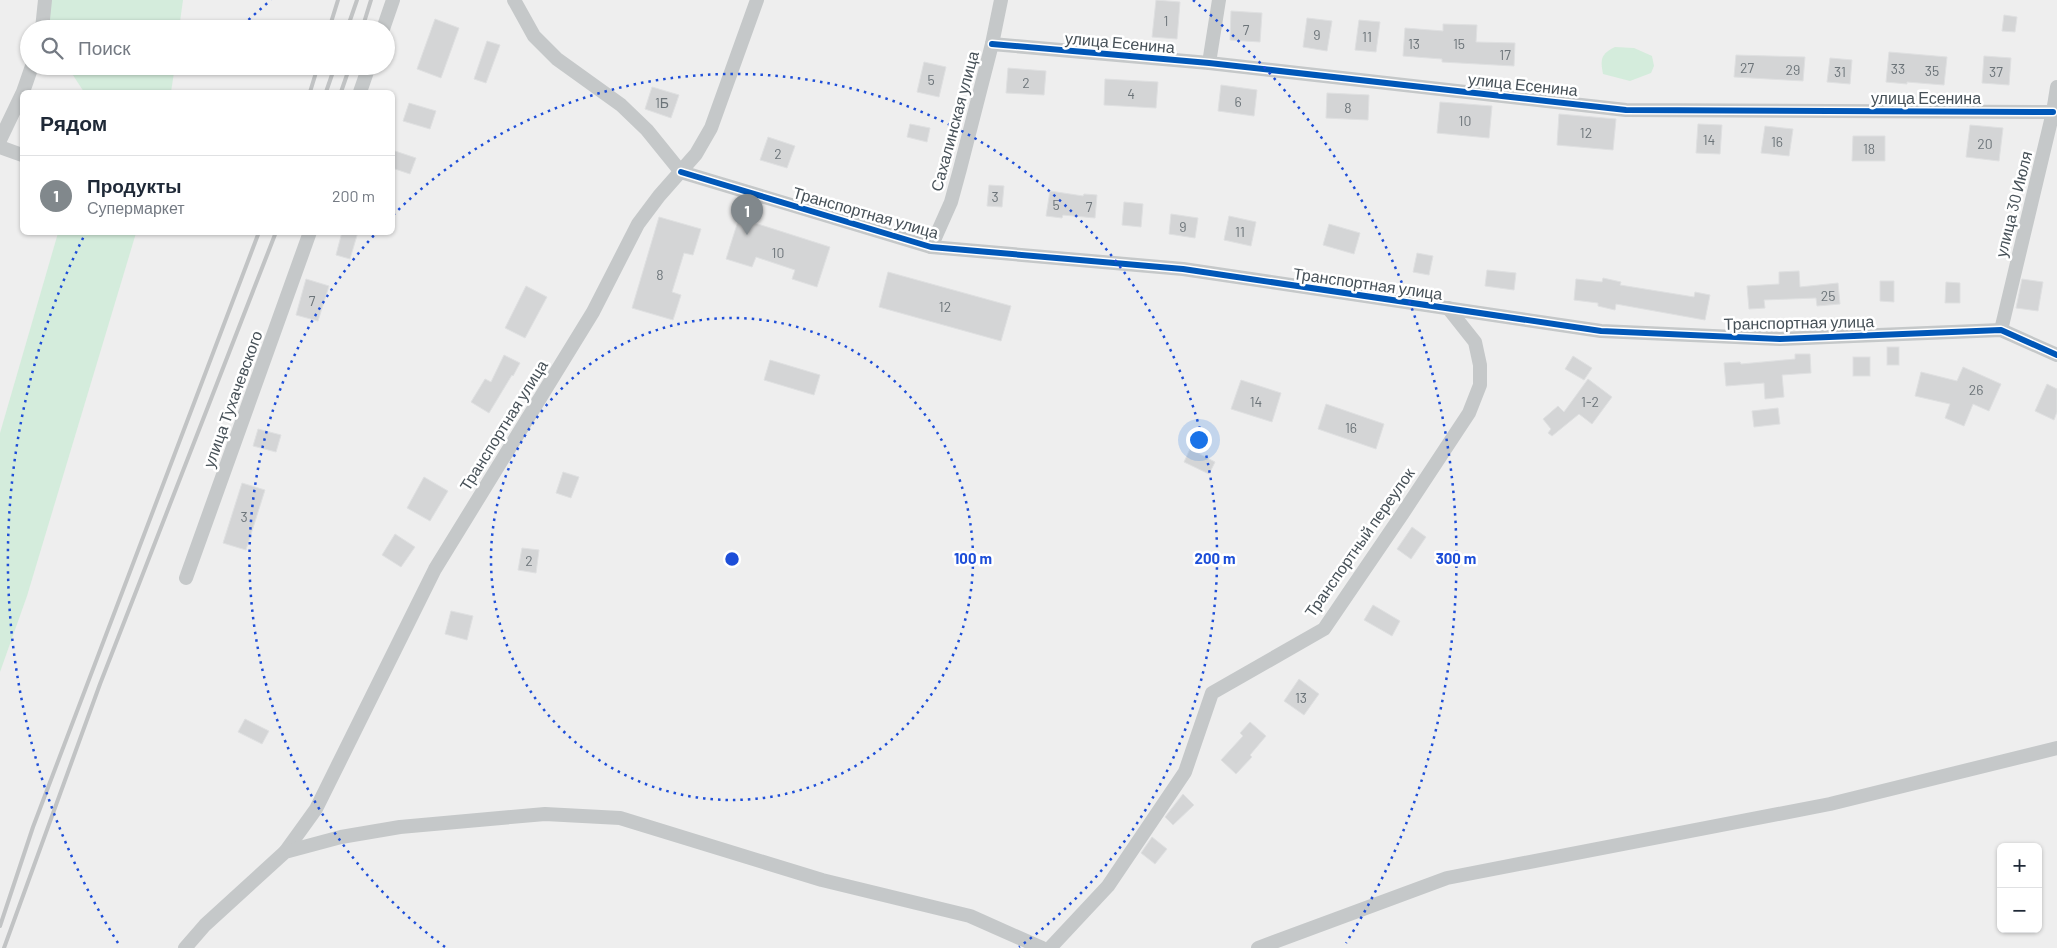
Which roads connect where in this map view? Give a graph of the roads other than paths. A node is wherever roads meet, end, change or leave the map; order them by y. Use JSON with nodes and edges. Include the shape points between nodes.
{"nodes":[{"id":1,"x":45,"y":0,"type":"edge"},
{"id":2,"x":393,"y":0,"type":"edge"},
{"id":3,"x":514,"y":0,"type":"edge"},
{"id":4,"x":757,"y":0,"type":"edge"},
{"id":5,"x":1001,"y":0,"type":"edge"},
{"id":6,"x":1218,"y":0,"type":"edge"},
{"id":7,"x":43,"y":20,"type":"edge"},
{"id":8,"x":386,"y":20,"type":"edge"},
{"id":9,"x":992,"y":44,"type":"junction"},
{"id":10,"x":1209,"y":63,"type":"junction"},
{"id":11,"x":29,"y":75,"type":"edge"},
{"id":12,"x":366,"y":75,"type":"edge"},
{"id":13,"x":2057,"y":87,"type":"edge"},
{"id":14,"x":24,"y":90,"type":"edge"},
{"id":15,"x":361,"y":90,"type":"edge"},
{"id":16,"x":20,"y":99,"type":"edge"},
{"id":17,"x":2054,"y":112,"type":"junction"},
{"id":18,"x":0,"y":140,"type":"edge"},
{"id":19,"x":0,"y":147,"type":"edge"},
{"id":20,"x":20,"y":154,"type":"edge"},
{"id":21,"x":681,"y":172,"type":"junction"},
{"id":22,"x":309,"y":235,"type":"edge"},
{"id":23,"x":931,"y":247,"type":"junction"},
{"id":24,"x":1448,"y":308,"type":"junction"},
{"id":25,"x":2001,"y":330,"type":"junction"},
{"id":26,"x":2057,"y":355,"type":"edge"},
{"id":27,"x":186,"y":578,"type":"dead end"},
{"id":28,"x":2057,"y":748,"type":"edge"},
{"id":29,"x":285,"y":852,"type":"junction"},
{"id":30,"x":185,"y":948,"type":"edge"},
{"id":31,"x":1042,"y":948,"type":"edge"},
{"id":32,"x":1050,"y":948,"type":"edge"},
{"id":33,"x":1258,"y":948,"type":"edge"}],
"edges":[{"from":1,"to":7,"type":"street"},
{"from":2,"to":8,"type":"street"},
{"from":3,"to":21,"type":"street","via":[[534,36],[556,59],[621,105],[647,130]]},
{"from":4,"to":21,"type":"street","via":[[711,128]]},
{"from":5,"to":9,"type":"street","name":"Сахалинская улица"},
{"from":6,"to":10,"type":"street"},
{"from":9,"to":10,"type":"street","name":"улица Есенина"},
{"from":9,"to":23,"type":"street","name":"Сахалинская улица","via":[[951,202]]},
{"from":10,"to":17,"type":"street","name":"улица Есенина","via":[[1626,110]]},
{"from":11,"to":14,"type":"street"},
{"from":12,"to":15,"type":"street"},
{"from":13,"to":17,"type":"street","name":"улица 30 Июля"},
{"from":16,"to":18,"type":"street"},
{"from":17,"to":25,"type":"street","name":"улица 30 Июля"},
{"from":19,"to":20,"type":"street"},
{"from":21,"to":23,"type":"street","name":"Транспортная улица"},
{"from":21,"to":29,"type":"street","name":"Транспортная улица","via":[[638,224],[593,312],[435,569],[340,764],[316,809]]},
{"from":22,"to":27,"type":"street","name":"улица Тухачевского"},
{"from":23,"to":24,"type":"street","name":"Транспортная улица","via":[[1183,269]]},
{"from":24,"to":25,"type":"street","name":"Транспортная улица","via":[[1602,331],[1780,339]]},
{"from":24,"to":32,"type":"street","name":"Транспортный переулок","via":[[1475,342],[1480,364],[1480,385],[1469,413],[1324,629],[1212,693],[1185,772],[1108,886]]},
{"from":25,"to":26,"type":"street","name":"Транспортная улица"},
{"from":28,"to":33,"type":"street","via":[[1830,804],[1447,878]]},
{"from":29,"to":30,"type":"street","name":"Транспортная улица","via":[[205,925]]},
{"from":29,"to":31,"type":"street","via":[[342,837],[400,827],[545,814],[620,818],[822,880],[970,916]]}]}
